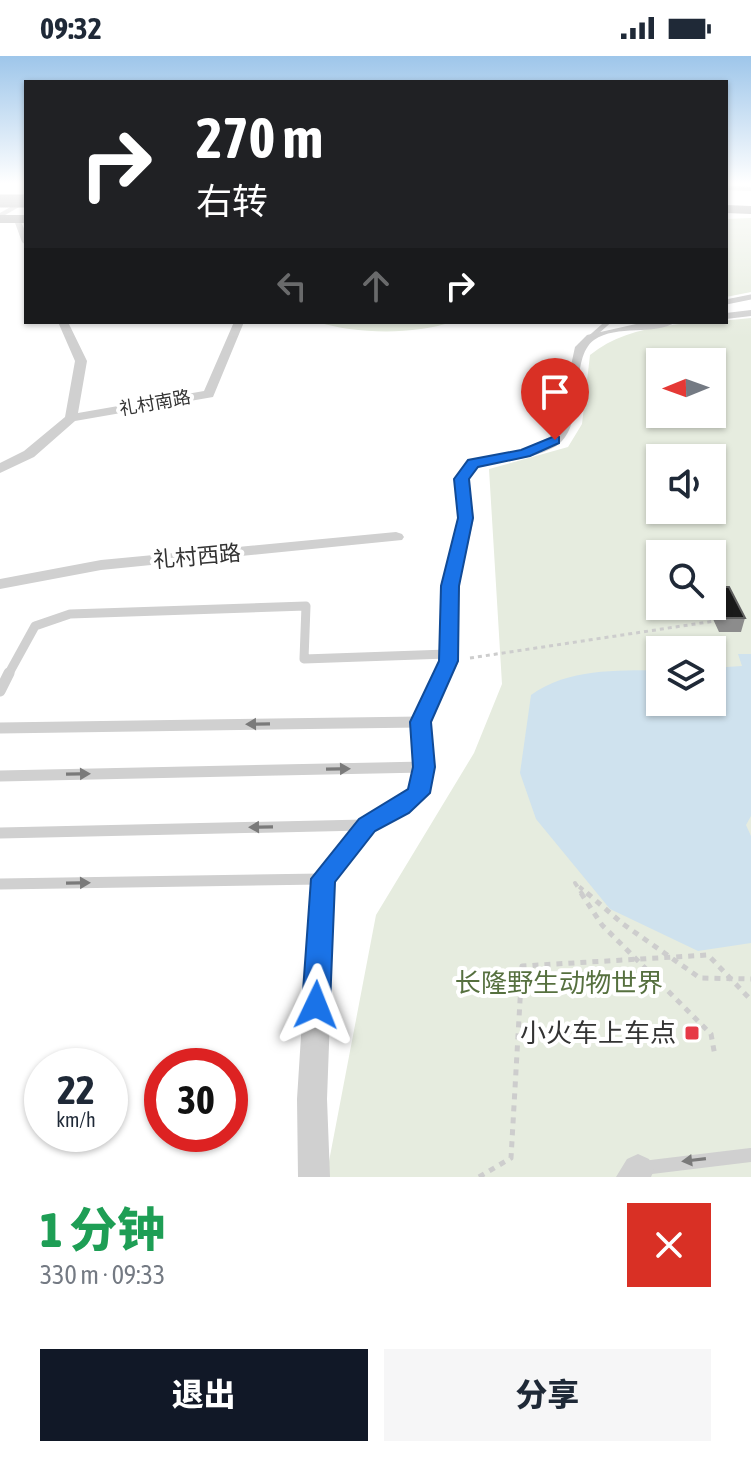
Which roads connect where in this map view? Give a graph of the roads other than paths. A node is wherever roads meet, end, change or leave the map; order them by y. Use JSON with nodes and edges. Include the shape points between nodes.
{"nodes":[{"id":1,"x":751,"y":297,"type":"edge"},
{"id":2,"x":728,"y":302,"type":"edge"},
{"id":3,"x":751,"y":313,"type":"edge"},
{"id":4,"x":728,"y":316,"type":"edge"},
{"id":5,"x":64,"y":324,"type":"edge"},
{"id":6,"x":238,"y":324,"type":"edge"},
{"id":7,"x":606,"y":324,"type":"edge"},
{"id":8,"x":655,"y":324,"type":"edge"},
{"id":9,"x":591,"y":337,"type":"junction"},
{"id":10,"x":71,"y":418,"type":"junction"},
{"id":11,"x":0,"y":469,"type":"edge"},
{"id":12,"x":396,"y":537,"type":"dead end"},
{"id":13,"x":0,"y":584,"type":"edge"},
{"id":14,"x":448,"y":658,"type":"junction"},
{"id":15,"x":0,"y":691,"type":"edge"},
{"id":16,"x":420,"y":722,"type":"junction"},
{"id":17,"x":0,"y":728,"type":"edge"},
{"id":18,"x":424,"y":767,"type":"junction"},
{"id":19,"x":0,"y":776,"type":"edge"},
{"id":20,"x":367,"y":825,"type":"junction"},
{"id":21,"x":0,"y":833,"type":"edge"},
{"id":22,"x":323,"y":879,"type":"junction"},
{"id":23,"x":0,"y":884,"type":"edge"},
{"id":24,"x":751,"y":1155,"type":"edge"},
{"id":25,"x":635,"y":1173,"type":"edge"},
{"id":26,"x":314,"y":1177,"type":"edge"}],
"edges":[{"from":1,"to":2,"type":"lane"},
{"from":3,"to":4,"type":"street"},
{"from":5,"to":10,"type":"street","via":[[81,361]]},
{"from":6,"to":10,"type":"street","name":"礼村南路","via":[[209,394]]},
{"from":7,"to":9,"type":"lane"},
{"from":8,"to":9,"type":"street"},
{"from":9,"to":14,"type":"street","via":[[579,349],[567,416],[555,440],[525,453],[473,463],[461,479],[466,518],[450,586]]},
{"from":10,"to":11,"type":"street","via":[[29,454]]},
{"from":12,"to":13,"type":"street","name":"礼村西路","via":[[101,565]]},
{"from":14,"to":15,"type":"lane","via":[[304,659],[306,606],[70,614],[35,626]]},
{"from":14,"to":16,"type":"street"},
{"from":16,"to":17,"type":"lane","one_way":true},
{"from":16,"to":18,"type":"street"},
{"from":19,"to":18,"type":"lane","one_way":true},
{"from":18,"to":20,"type":"street","via":[[419,793]]},
{"from":20,"to":21,"type":"lane","one_way":true},
{"from":20,"to":22,"type":"street"},
{"from":23,"to":22,"type":"lane","one_way":true},
{"from":22,"to":26,"type":"street","via":[[312,1099]]},
{"from":24,"to":25,"type":"lane","one_way":true}]}
